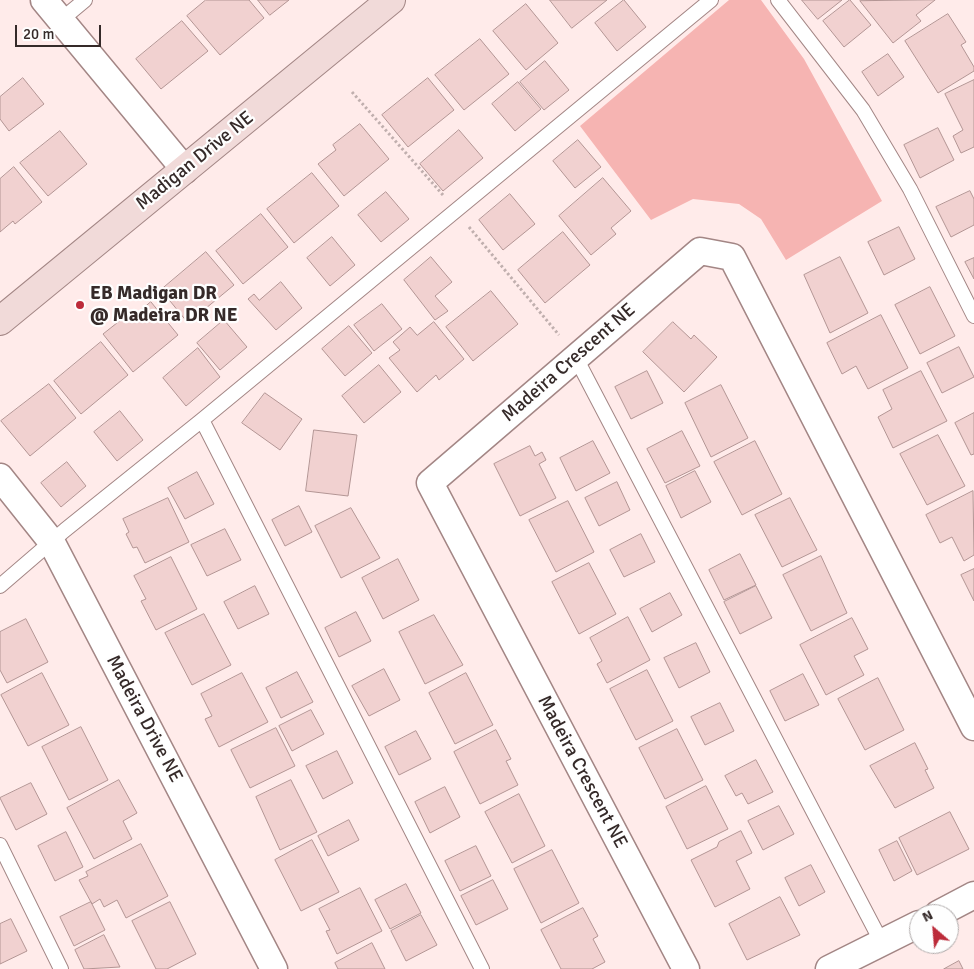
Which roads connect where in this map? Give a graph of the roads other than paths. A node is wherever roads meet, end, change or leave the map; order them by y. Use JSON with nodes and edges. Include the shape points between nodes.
{"nodes":[{"id":1,"x":44,"y":0,"type":"edge"},
{"id":2,"x":85,"y":0,"type":"edge"},
{"id":3,"x":390,"y":0,"type":"edge"},
{"id":4,"x":711,"y":0,"type":"edge"},
{"id":5,"x":778,"y":0,"type":"edge"},
{"id":6,"x":61,"y":20,"type":"junction"},
{"id":7,"x":185,"y":170,"type":"junction"},
{"id":8,"x":974,"y":316,"type":"edge"},
{"id":9,"x":0,"y":321,"type":"edge"},
{"id":10,"x":576,"y":358,"type":"junction"},
{"id":11,"x":202,"y":420,"type":"junction"},
{"id":12,"x":0,"y":477,"type":"edge"},
{"id":13,"x":51,"y":541,"type":"junction"},
{"id":14,"x":0,"y":586,"type":"edge"},
{"id":15,"x":974,"y":727,"type":"edge"},
{"id":16,"x":0,"y":844,"type":"edge"},
{"id":17,"x":974,"y":895,"type":"edge"},
{"id":18,"x":957,"y":904,"type":"edge"},
{"id":19,"x":909,"y":929,"type":"edge"},
{"id":20,"x":882,"y":944,"type":"junction"},
{"id":21,"x":61,"y":969,"type":"edge"},
{"id":22,"x":274,"y":969,"type":"edge"},
{"id":23,"x":482,"y":969,"type":"edge"},
{"id":24,"x":686,"y":969,"type":"edge"},
{"id":25,"x":829,"y":969,"type":"edge"}],
"edges":[{"from":1,"to":6,"type":"street"},
{"from":2,"to":6,"type":"lane"},
{"from":3,"to":7,"type":"street","name":"Madigan Drive NE"},
{"from":4,"to":11,"type":"lane"},
{"from":5,"to":8,"type":"lane","via":[[863,110],[910,189]]},
{"from":6,"to":7,"type":"street"},
{"from":7,"to":9,"type":"street","name":"Madigan Drive NE"},
{"from":10,"to":15,"type":"street","name":"Madeira Crescent NE","via":[[700,251],[732,258]]},
{"from":10,"to":20,"type":"lane"},
{"from":10,"to":24,"type":"street","name":"Madeira Crescent NE","via":[[430,483]]},
{"from":11,"to":13,"type":"lane"},
{"from":11,"to":23,"type":"lane"},
{"from":12,"to":13,"type":"street","name":"Madeira Drive NE"},
{"from":13,"to":14,"type":"lane"},
{"from":13,"to":22,"type":"street","name":"Madeira Drive NE"},
{"from":16,"to":21,"type":"lane"},
{"from":17,"to":18,"type":"street"},
{"from":19,"to":20,"type":"street"},
{"from":20,"to":25,"type":"street"}]}
